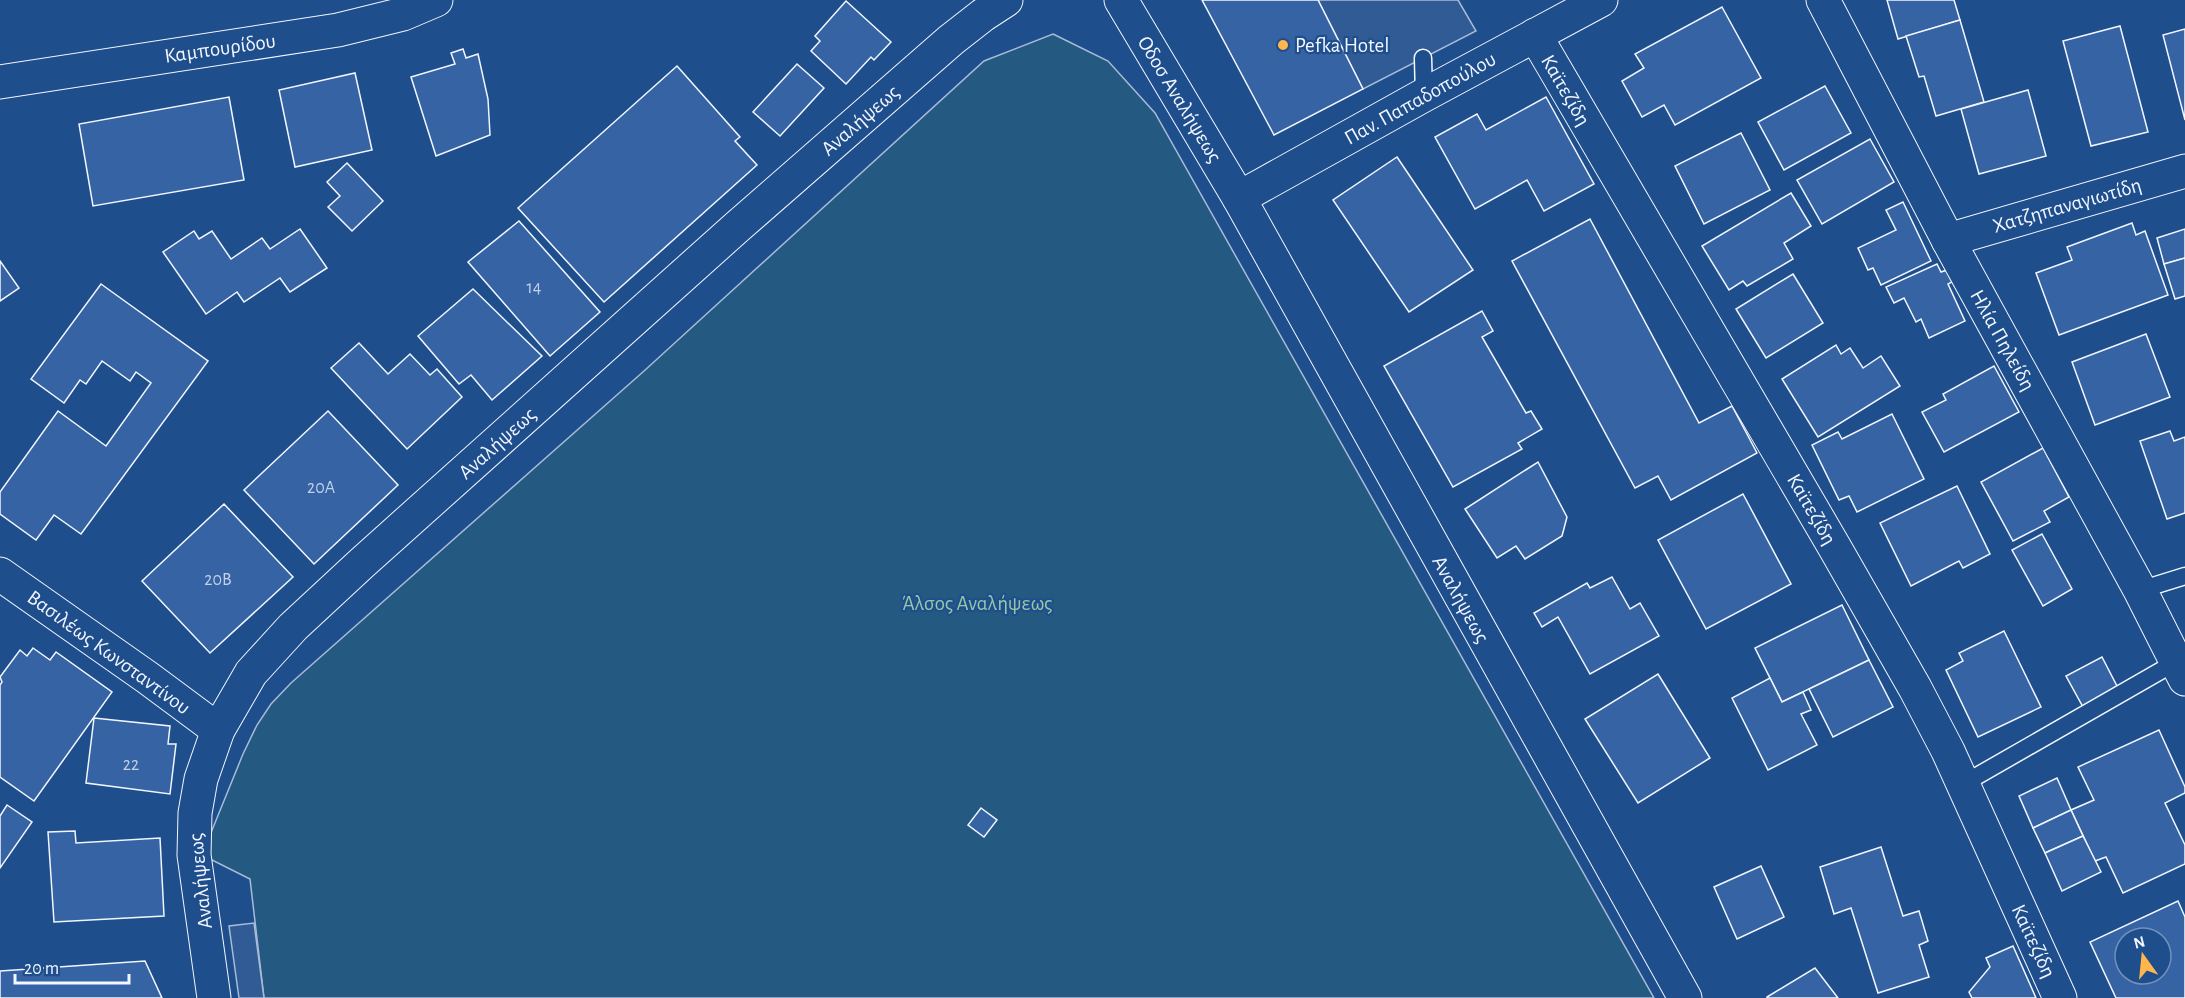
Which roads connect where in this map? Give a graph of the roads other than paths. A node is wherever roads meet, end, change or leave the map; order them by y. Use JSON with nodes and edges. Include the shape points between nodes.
{"nodes":[{"id":1,"x":436,"y":0,"type":"edge"},
{"id":2,"x":1006,"y":0,"type":"edge"},
{"id":3,"x":1121,"y":0,"type":"edge"},
{"id":4,"x":1601,"y":0,"type":"edge"},
{"id":5,"x":1822,"y":0,"type":"edge"},
{"id":6,"x":1535,"y":35,"type":"junction"},
{"id":7,"x":1423,"y":58,"type":"dead end"},
{"id":8,"x":0,"y":82,"type":"edge"},
{"id":9,"x":1424,"y":95,"type":"junction"},
{"id":10,"x":2185,"y":171,"type":"edge"},
{"id":11,"x":1239,"y":198,"type":"junction"},
{"id":12,"x":1948,"y":240,"type":"junction"},
{"id":13,"x":0,"y":574,"type":"edge"},
{"id":14,"x":2185,"y":576,"type":"edge"},
{"id":15,"x":2140,"y":590,"type":"junction"},
{"id":16,"x":2181,"y":671,"type":"edge"},
{"id":17,"x":218,"y":730,"type":"junction"},
{"id":18,"x":1963,"y":784,"type":"junction"},
{"id":19,"x":214,"y":998,"type":"edge"},
{"id":20,"x":1685,"y":998,"type":"edge"},
{"id":21,"x":2060,"y":998,"type":"edge"}],
"edges":[{"from":1,"to":8,"type":"street","name":"Καμπουρίδου","via":[[403,14],[338,30]]},
{"from":2,"to":17,"type":"street","name":"Αναλήψεως","via":[[951,40],[764,204],[293,627],[251,673]]},
{"from":3,"to":11,"type":"street","name":"Οδοσ Αναλήψεως"},
{"from":4,"to":6,"type":"street","name":"Παν. Παπαδοπούλου"},
{"from":5,"to":12,"type":"street","name":"Ηλία Πηλείδη"},
{"from":6,"to":9,"type":"street","name":"Παν. Παπαδοπούλου"},
{"from":6,"to":18,"type":"street","name":"Καϊτεζίδη","via":[[1878,622]]},
{"from":7,"to":9,"type":"lane"},
{"from":9,"to":11,"type":"street","name":"Παν. Παπαδοπούλου"},
{"from":10,"to":12,"type":"street","name":"Χατζηπαναγιωτίδη"},
{"from":11,"to":20,"type":"street","name":"Αναλήψεως"},
{"from":12,"to":15,"type":"street","name":"Ηλία Πηλείδη"},
{"from":13,"to":17,"type":"street","name":"Βασιλέως Κωνσταντίνου"},
{"from":14,"to":15,"type":"lane"},
{"from":15,"to":16,"type":"street","name":"Ηλία Πηλείδη"},
{"from":16,"to":18,"type":"lane"},
{"from":17,"to":19,"type":"street","name":"Αναλήψεως","via":[[197,797],[193,838]]},
{"from":18,"to":21,"type":"street","name":"Καϊτεζίδη"}]}
